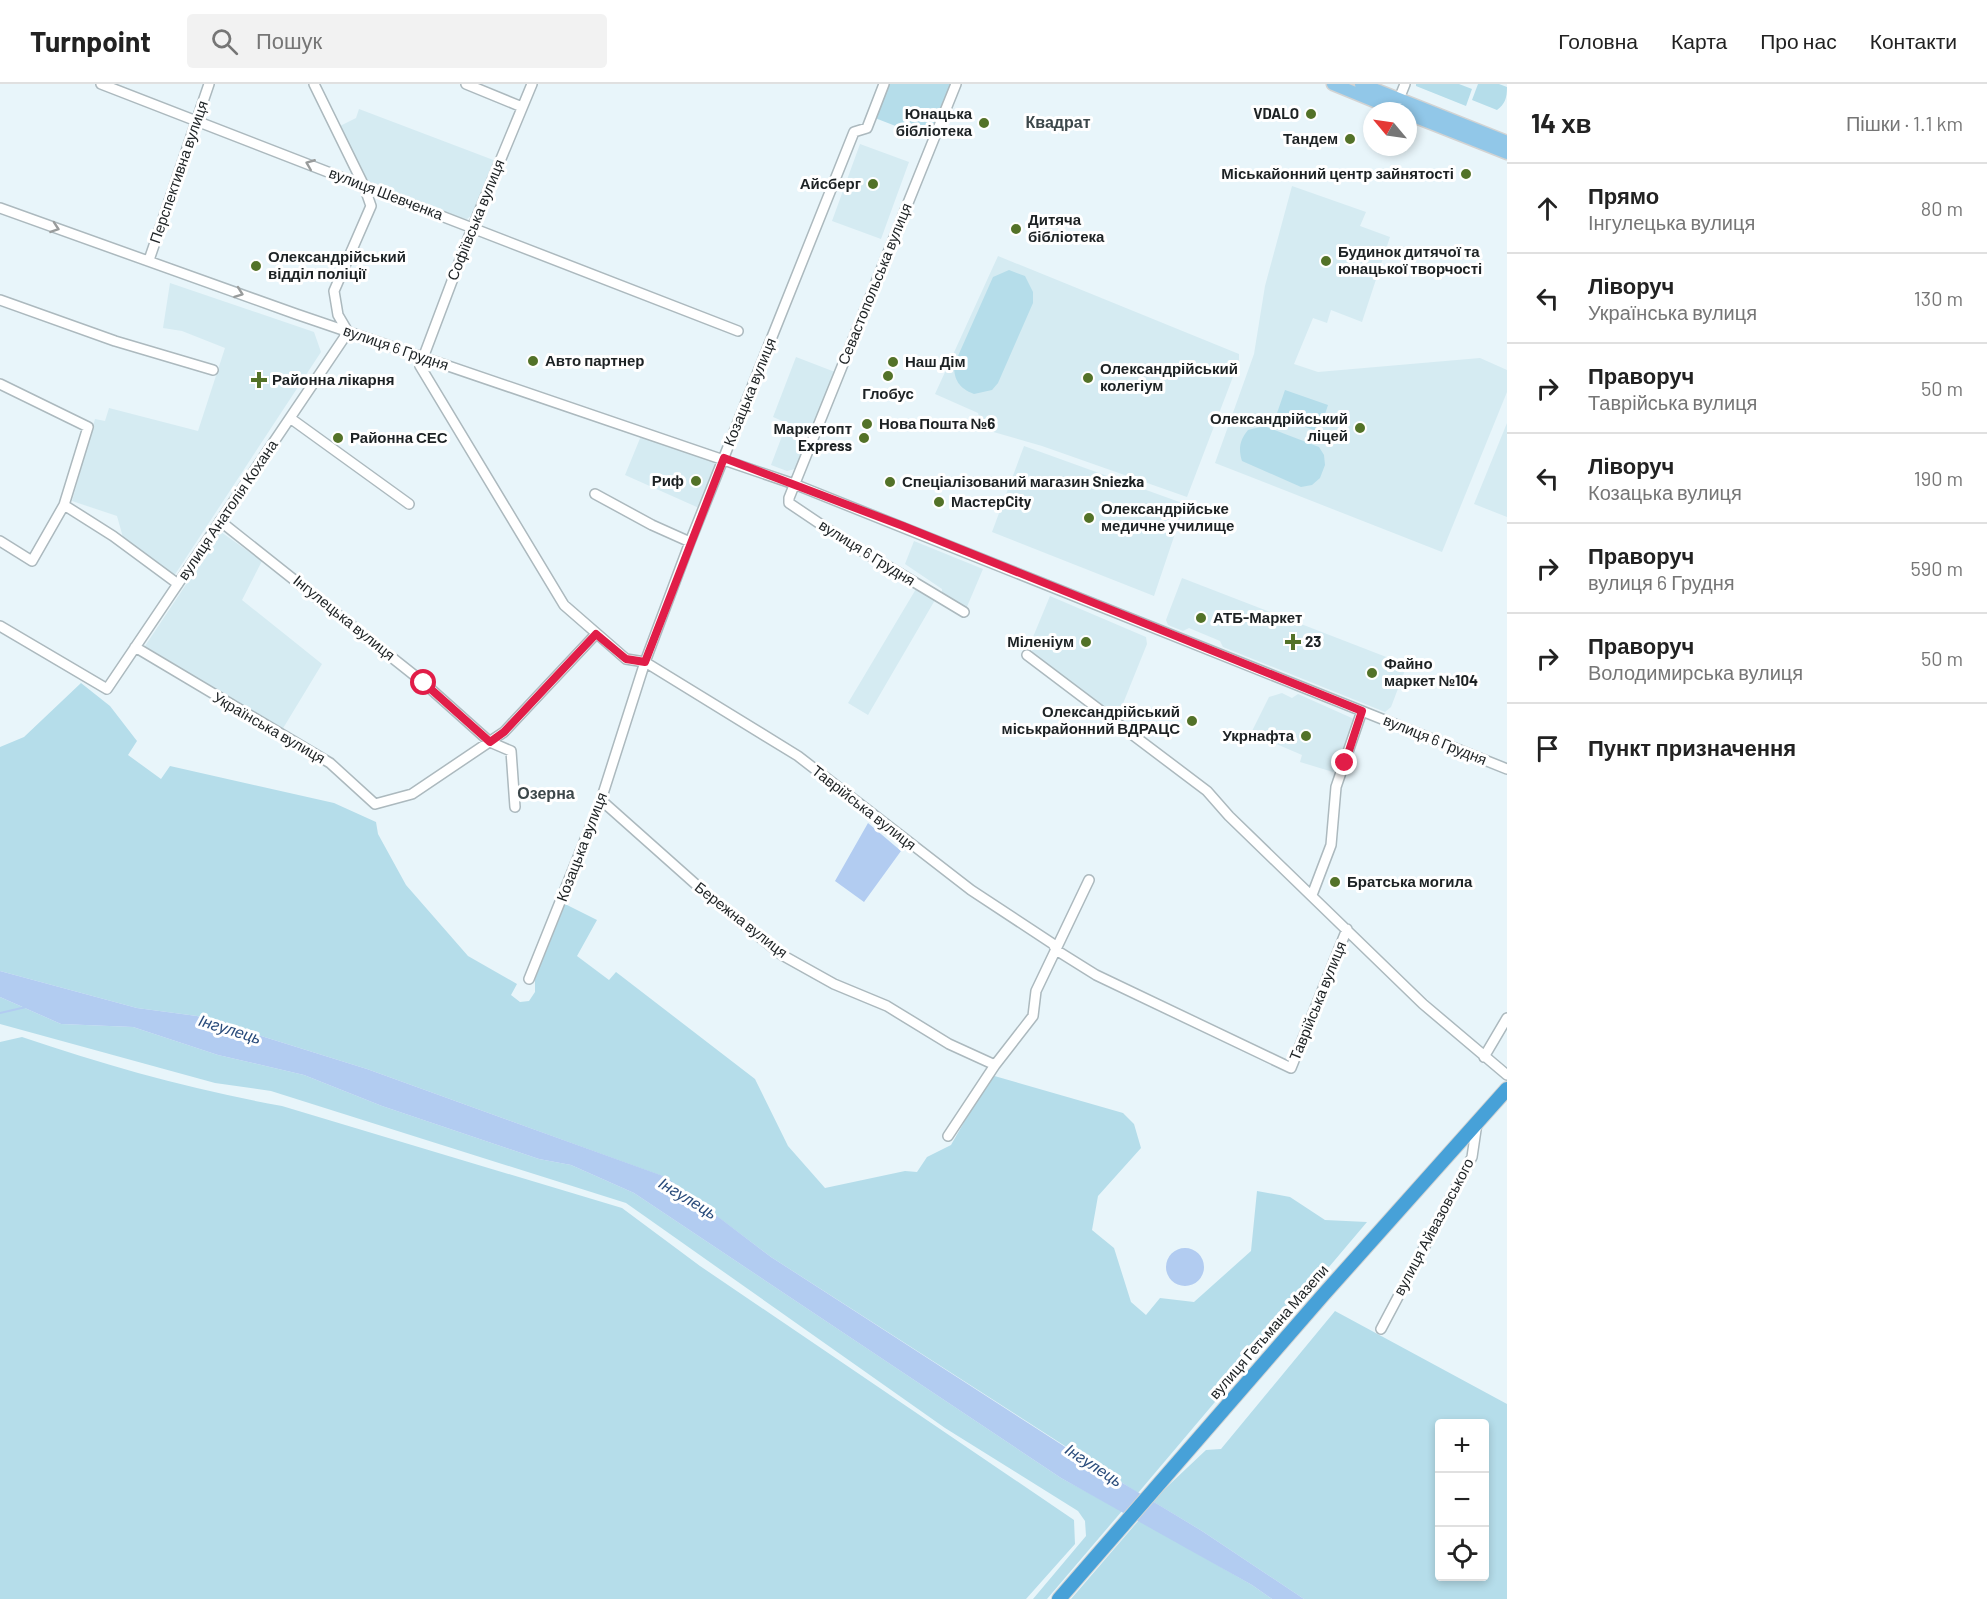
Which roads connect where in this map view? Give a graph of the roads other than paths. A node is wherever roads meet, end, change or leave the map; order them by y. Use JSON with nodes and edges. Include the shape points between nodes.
{"nodes":[{"id":1,"x":101,"y":84,"type":"edge"},
{"id":2,"x":209,"y":84,"type":"edge"},
{"id":3,"x":314,"y":84,"type":"edge"},
{"id":4,"x":466,"y":84,"type":"edge"},
{"id":5,"x":532,"y":84,"type":"edge"},
{"id":6,"x":884,"y":84,"type":"edge"},
{"id":7,"x":956,"y":84,"type":"edge"},
{"id":8,"x":1333,"y":84,"type":"edge"},
{"id":9,"x":1361,"y":84,"type":"edge"},
{"id":10,"x":1405,"y":84,"type":"edge"},
{"id":11,"x":1384,"y":102,"type":"edge"},
{"id":12,"x":1390,"y":102,"type":"edge"},
{"id":13,"x":1400,"y":102,"type":"edge"},
{"id":14,"x":522,"y":107,"type":"junction"},
{"id":15,"x":1417,"y":113,"type":"edge"},
{"id":16,"x":1417,"y":118,"type":"edge"},
{"id":17,"x":197,"y":119,"type":"junction"},
{"id":18,"x":1507,"y":142,"type":"edge"},
{"id":19,"x":1507,"y":153,"type":"edge"},
{"id":20,"x":364,"y":186,"type":"junction"},
{"id":21,"x":0,"y":208,"type":"edge"},
{"id":22,"x":472,"y":228,"type":"junction"},
{"id":23,"x":149,"y":260,"type":"junction"},
{"id":24,"x":0,"y":300,"type":"edge"},
{"id":25,"x":738,"y":331,"type":"dead end"},
{"id":26,"x":348,"y":332,"type":"junction"},
{"id":27,"x":422,"y":357,"type":"junction"},
{"id":28,"x":213,"y":370,"type":"dead end"},
{"id":29,"x":0,"y":384,"type":"edge"},
{"id":30,"x":290,"y":418,"type":"junction"},
{"id":31,"x":724,"y":458,"type":"junction"},
{"id":32,"x":794,"y":483,"type":"junction"},
{"id":33,"x":595,"y":494,"type":"dead end"},
{"id":34,"x":409,"y":504,"type":"dead end"},
{"id":35,"x":64,"y":505,"type":"junction"},
{"id":36,"x":220,"y":521,"type":"junction"},
{"id":37,"x":0,"y":541,"type":"edge"},
{"id":38,"x":690,"y":542,"type":"junction"},
{"id":39,"x":178,"y":584,"type":"junction"},
{"id":40,"x":964,"y":612,"type":"dead end"},
{"id":41,"x":0,"y":626,"type":"edge"},
{"id":42,"x":596,"y":634,"type":"junction"},
{"id":43,"x":135,"y":647,"type":"junction"},
{"id":44,"x":1027,"y":656,"type":"dead end"},
{"id":45,"x":645,"y":662,"type":"junction"},
{"id":46,"x":1362,"y":711,"type":"junction"},
{"id":47,"x":490,"y":742,"type":"junction"},
{"id":48,"x":1507,"y":769,"type":"edge"},
{"id":49,"x":601,"y":800,"type":"junction"},
{"id":50,"x":515,"y":807,"type":"dead end"},
{"id":51,"x":1089,"y":880,"type":"dead end"},
{"id":52,"x":1312,"y":895,"type":"junction"},
{"id":53,"x":1347,"y":929,"type":"junction"},
{"id":54,"x":1056,"y":950,"type":"junction"},
{"id":55,"x":529,"y":979,"type":"dead end"},
{"id":56,"x":1507,"y":1018,"type":"edge"},
{"id":57,"x":1484,"y":1057,"type":"junction"},
{"id":58,"x":995,"y":1065,"type":"junction"},
{"id":59,"x":1507,"y":1075,"type":"edge"},
{"id":60,"x":1507,"y":1089,"type":"edge"},
{"id":61,"x":1477,"y":1123,"type":"junction"},
{"id":62,"x":948,"y":1136,"type":"dead end"},
{"id":63,"x":1381,"y":1329,"type":"dead end"},
{"id":64,"x":1059,"y":1599,"type":"edge"}],
"edges":[{"from":1,"to":17,"type":"street","name":"вулиця Шевченка"},
{"from":2,"to":17,"type":"street","name":"Перспективна вулиця"},
{"from":3,"to":20,"type":"street"},
{"from":4,"to":14,"type":"street"},
{"from":5,"to":14,"type":"street","name":"Софіївська вулиця"},
{"from":6,"to":31,"type":"street","name":"Козацька вулиця","via":[[867,128],[854,132]]},
{"from":7,"to":32,"type":"street","name":"Севастопольська вулиця"},
{"from":8,"to":11,"type":"main road"},
{"from":9,"to":12,"type":"main road"},
{"from":10,"to":13,"type":"street"},
{"from":14,"to":22,"type":"street","name":"Софіївська вулиця"},
{"from":15,"to":18,"type":"main road"},
{"from":16,"to":19,"type":"main road"},
{"from":20,"to":17,"type":"street","name":"вулиця Шевченка","one_way":true},
{"from":17,"to":23,"type":"street","name":"Перспективна вулиця"},
{"from":20,"to":22,"type":"street","name":"вулиця Шевченка"},
{"from":20,"to":26,"type":"street","via":[[371,206],[334,291],[338,315]]},
{"from":21,"to":23,"type":"street","name":"вулиця 6 Грудня","one_way":true},
{"from":22,"to":25,"type":"street","name":"вулиця Шевченка"},
{"from":22,"to":27,"type":"street","name":"Софіївська вулиця"},
{"from":23,"to":26,"type":"street","name":"вулиця 6 Грудня","one_way":true},
{"from":24,"to":28,"type":"street","via":[[115,341]]},
{"from":26,"to":27,"type":"street","name":"вулиця 6 Грудня"},
{"from":26,"to":30,"type":"street","name":"вулиця Анатолія Кохана"},
{"from":27,"to":31,"type":"street","name":"вулиця 6 Грудня"},
{"from":27,"to":42,"type":"street","name":"Таврійська вулиця","via":[[420,366],[564,605]]},
{"from":29,"to":35,"type":"street","via":[[88,427]]},
{"from":30,"to":34,"type":"street"},
{"from":30,"to":36,"type":"street","name":"вулиця Анатолія Кохана"},
{"from":31,"to":32,"type":"street","name":"вулиця 6 Грудня"},
{"from":31,"to":38,"type":"street","name":"Козацька вулиця"},
{"from":32,"to":40,"type":"street","name":"вулиця 6 Грудня","via":[[789,503]]},
{"from":32,"to":46,"type":"street","name":"вулиця 6 Грудня"},
{"from":33,"to":38,"type":"street"},
{"from":35,"to":37,"type":"street","via":[[32,561]]},
{"from":35,"to":39,"type":"street"},
{"from":36,"to":39,"type":"street","name":"вулиця Анатолія Кохана"},
{"from":36,"to":47,"type":"street","name":"Інгулецька вулиця","via":[[424,683]]},
{"from":38,"to":45,"type":"street","name":"Козацька вулиця"},
{"from":39,"to":43,"type":"street","name":"вулиця Анатолія Кохана"},
{"from":41,"to":43,"type":"street","name":"вулиця Анатолія Кохана","via":[[107,689]]},
{"from":42,"to":45,"type":"street","name":"Таврійська вулиця","via":[[626,659]]},
{"from":42,"to":47,"type":"street","name":"Українська вулиця"},
{"from":43,"to":47,"type":"street","name":"Українська вулиця","via":[[330,763],[375,804],[412,794]]},
{"from":44,"to":52,"type":"street","via":[[1207,791]]},
{"from":45,"to":49,"type":"street","name":"Козацька вулиця"},
{"from":45,"to":54,"type":"street","name":"Таврійська вулиця","via":[[798,756],[915,849],[1053,944]]},
{"from":46,"to":48,"type":"street","name":"вулиця 6 Грудня"},
{"from":46,"to":52,"type":"street","via":[[1336,788],[1331,844]]},
{"from":47,"to":50,"type":"street","via":[[511,751]]},
{"from":49,"to":55,"type":"street","name":"Козацька вулиця"},
{"from":49,"to":58,"type":"street","name":"Бережна вулиця","via":[[782,955]]},
{"from":51,"to":54,"type":"street"},
{"from":52,"to":53,"type":"street"},
{"from":53,"to":54,"type":"street","name":"Таврійська вулиця","via":[[1291,1068],[1096,975]]},
{"from":53,"to":57,"type":"street"},
{"from":54,"to":58,"type":"street","via":[[1036,991],[1033,1016]]},
{"from":56,"to":57,"type":"street"},
{"from":57,"to":59,"type":"street"},
{"from":58,"to":62,"type":"street"},
{"from":60,"to":61,"type":"highway","name":"вулиця Гетьмана Мазепи"},
{"from":61,"to":63,"type":"street","name":"вулиця Айвазовського","via":[[1472,1157]]},
{"from":61,"to":64,"type":"highway","name":"вулиця Гетьмана Мазепи"}]}
